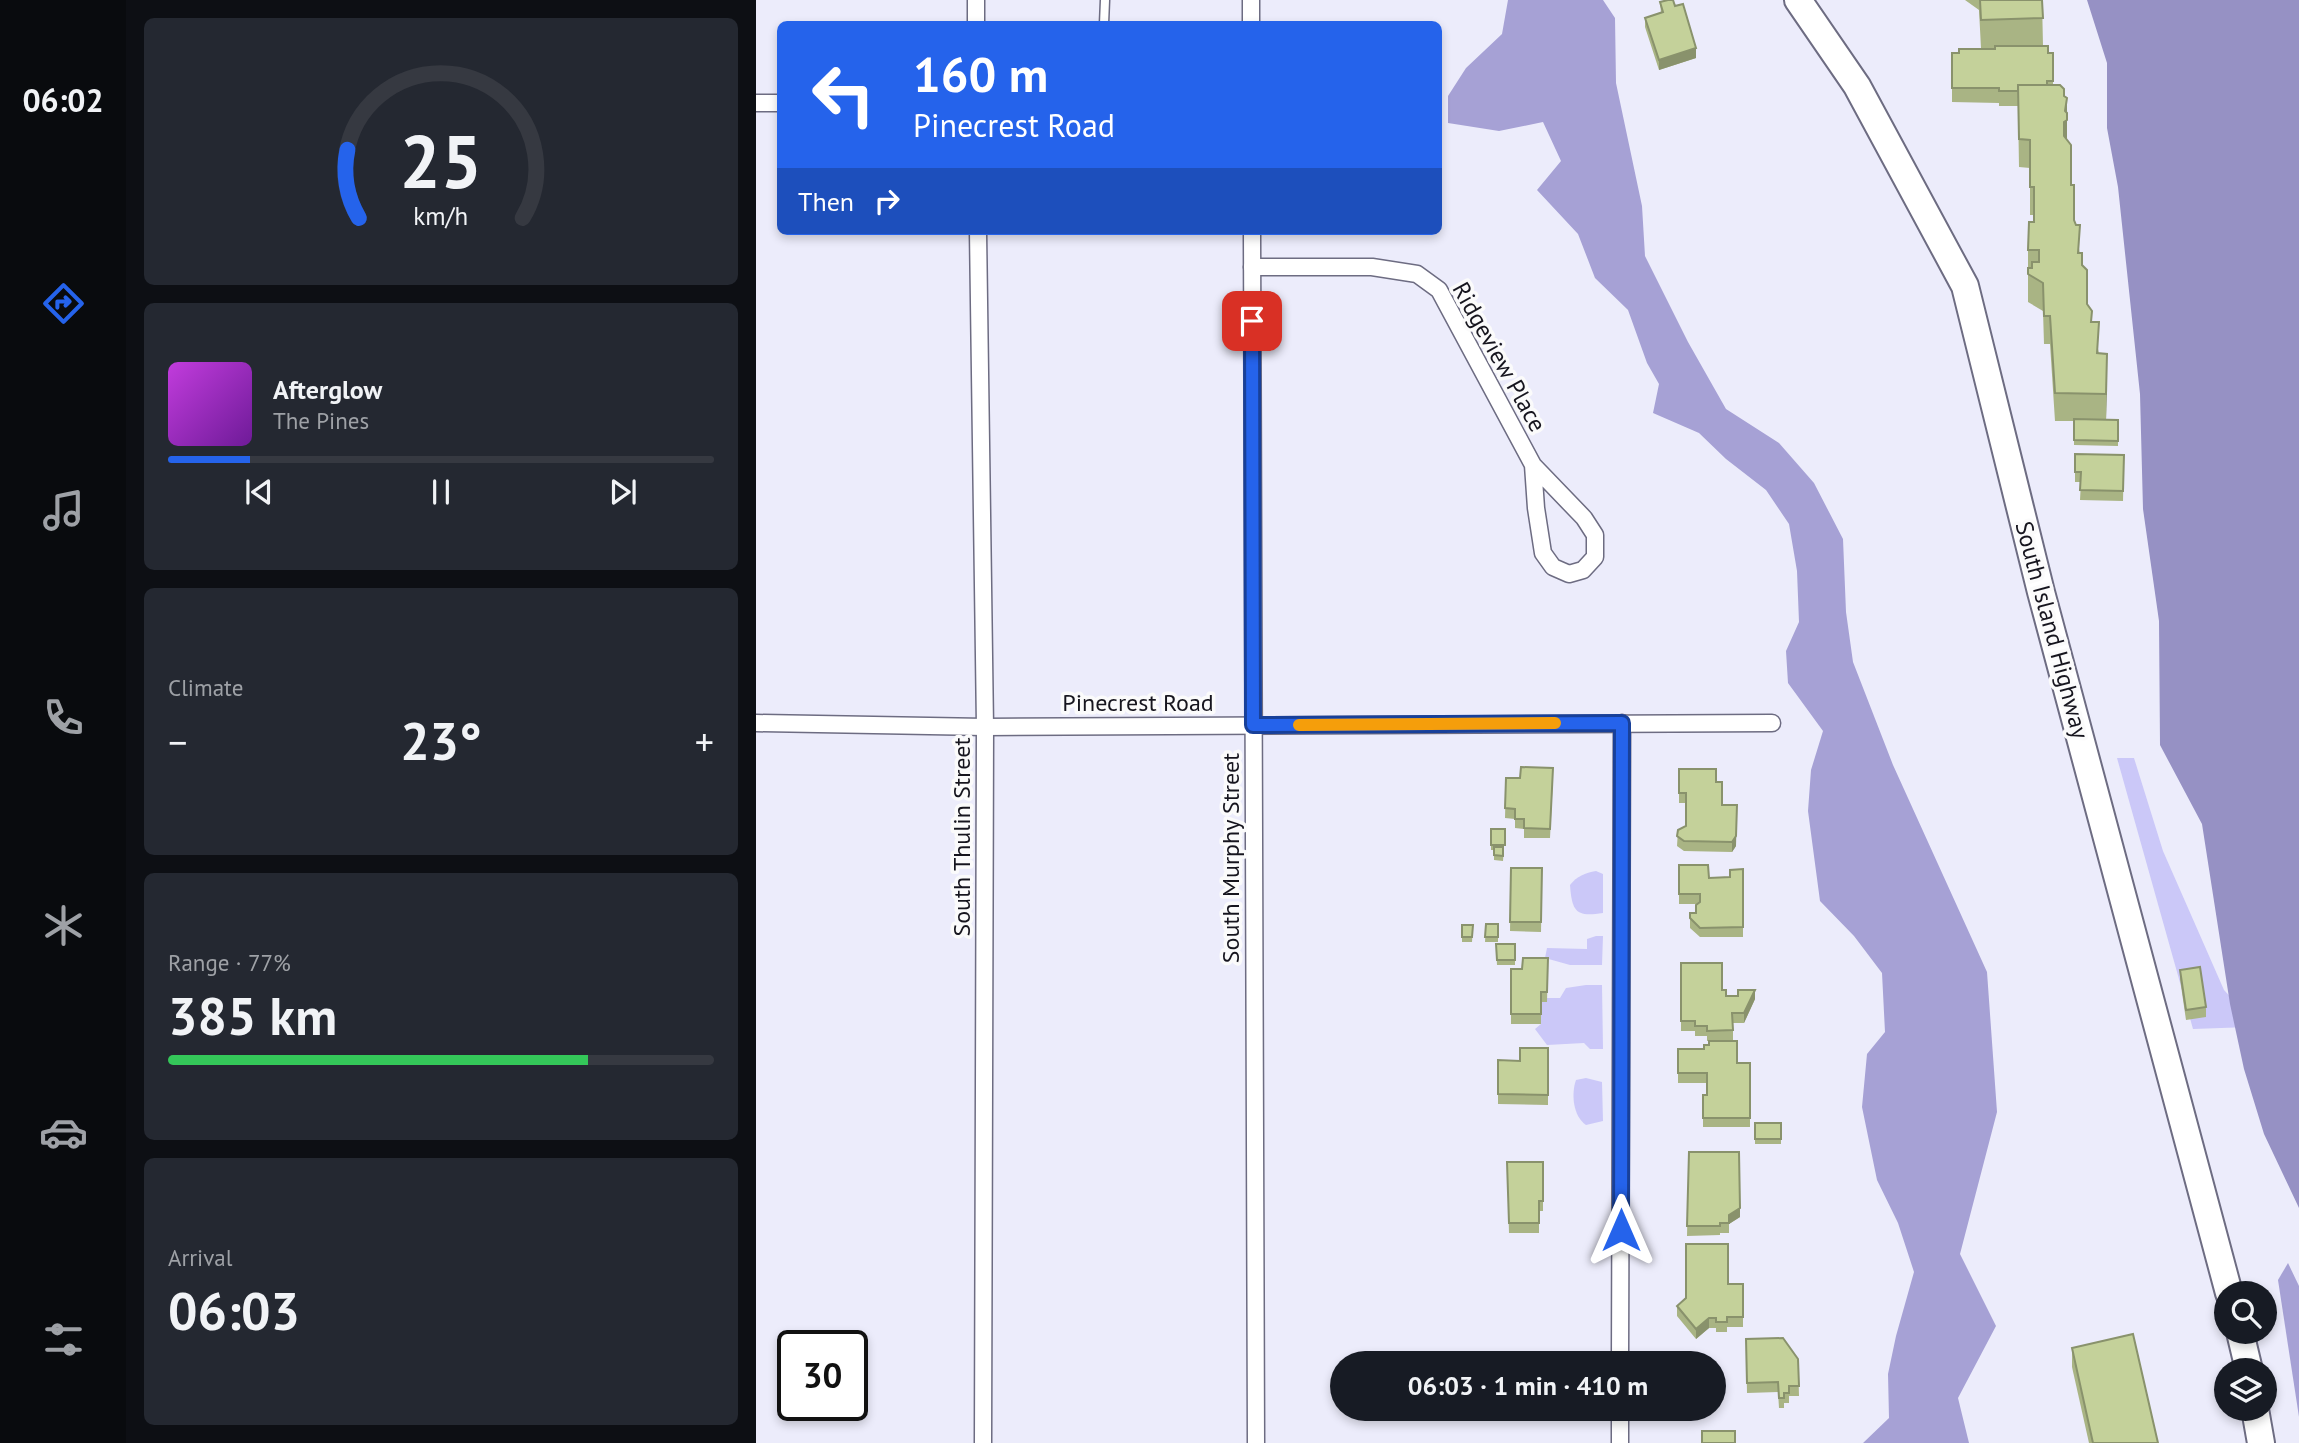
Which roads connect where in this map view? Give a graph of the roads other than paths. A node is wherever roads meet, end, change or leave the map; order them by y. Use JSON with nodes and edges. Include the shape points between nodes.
{"nodes":[{"id":1,"x":976,"y":0,"type":"edge"},
{"id":2,"x":1105,"y":0,"type":"edge"},
{"id":3,"x":1251,"y":0,"type":"edge"},
{"id":4,"x":1798,"y":0,"type":"edge"},
{"id":5,"x":976,"y":21,"type":"edge"},
{"id":6,"x":1104,"y":21,"type":"edge"},
{"id":7,"x":1251,"y":21,"type":"edge"},
{"id":8,"x":756,"y":103,"type":"edge"},
{"id":9,"x":777,"y":103,"type":"edge"},
{"id":10,"x":978,"y":235,"type":"edge"},
{"id":11,"x":1252,"y":235,"type":"edge"},
{"id":12,"x":1252,"y":267,"type":"junction"},
{"id":13,"x":1533,"y":465,"type":"junction"},
{"id":14,"x":756,"y":723,"type":"edge"},
{"id":15,"x":1622,"y":723,"type":"junction"},
{"id":16,"x":1772,"y":723,"type":"dead end"},
{"id":17,"x":1253,"y":725,"type":"junction"},
{"id":18,"x":985,"y":727,"type":"junction"},
{"id":19,"x":2226,"y":1281,"type":"edge"},
{"id":20,"x":1620,"y":1351,"type":"edge"},
{"id":21,"x":1620,"y":1421,"type":"edge"},
{"id":22,"x":2257,"y":1421,"type":"edge"},
{"id":23,"x":983,"y":1443,"type":"edge"},
{"id":24,"x":1256,"y":1443,"type":"edge"},
{"id":25,"x":1620,"y":1443,"type":"edge"},
{"id":26,"x":2261,"y":1443,"type":"edge"}],
"edges":[{"from":1,"to":5,"type":"street"},
{"from":2,"to":6,"type":"lane"},
{"from":3,"to":7,"type":"street"},
{"from":4,"to":19,"type":"main road","name":"South Island Highway","via":[[1857,86],[1965,286],[2041,592]]},
{"from":8,"to":9,"type":"street"},
{"from":10,"to":18,"type":"street","name":"South Thulin Street"},
{"from":11,"to":12,"type":"street","name":"South Murphy Street"},
{"from":12,"to":13,"type":"street","name":"Ridgeview Place","via":[[1372,267],[1417,274],[1439,289]]},
{"from":12,"to":17,"type":"street","name":"South Murphy Street"},
{"from":13,"to":13,"type":"street","name":"Ridgeview Place","via":[[1543,554],[1553,567],[1569,573],[1583,570],[1595,557],[1595,536],[1584,518]]},
{"from":14,"to":18,"type":"street","name":"Pinecrest Road"},
{"from":15,"to":16,"type":"street","name":"Pinecrest Road"},
{"from":15,"to":17,"type":"street","name":"Pinecrest Road"},
{"from":15,"to":20,"type":"street"},
{"from":17,"to":18,"type":"street","name":"Pinecrest Road"},
{"from":17,"to":24,"type":"street","name":"South Murphy Street"},
{"from":18,"to":23,"type":"street","name":"South Thulin Street"},
{"from":21,"to":25,"type":"street"},
{"from":22,"to":26,"type":"main road"}]}
